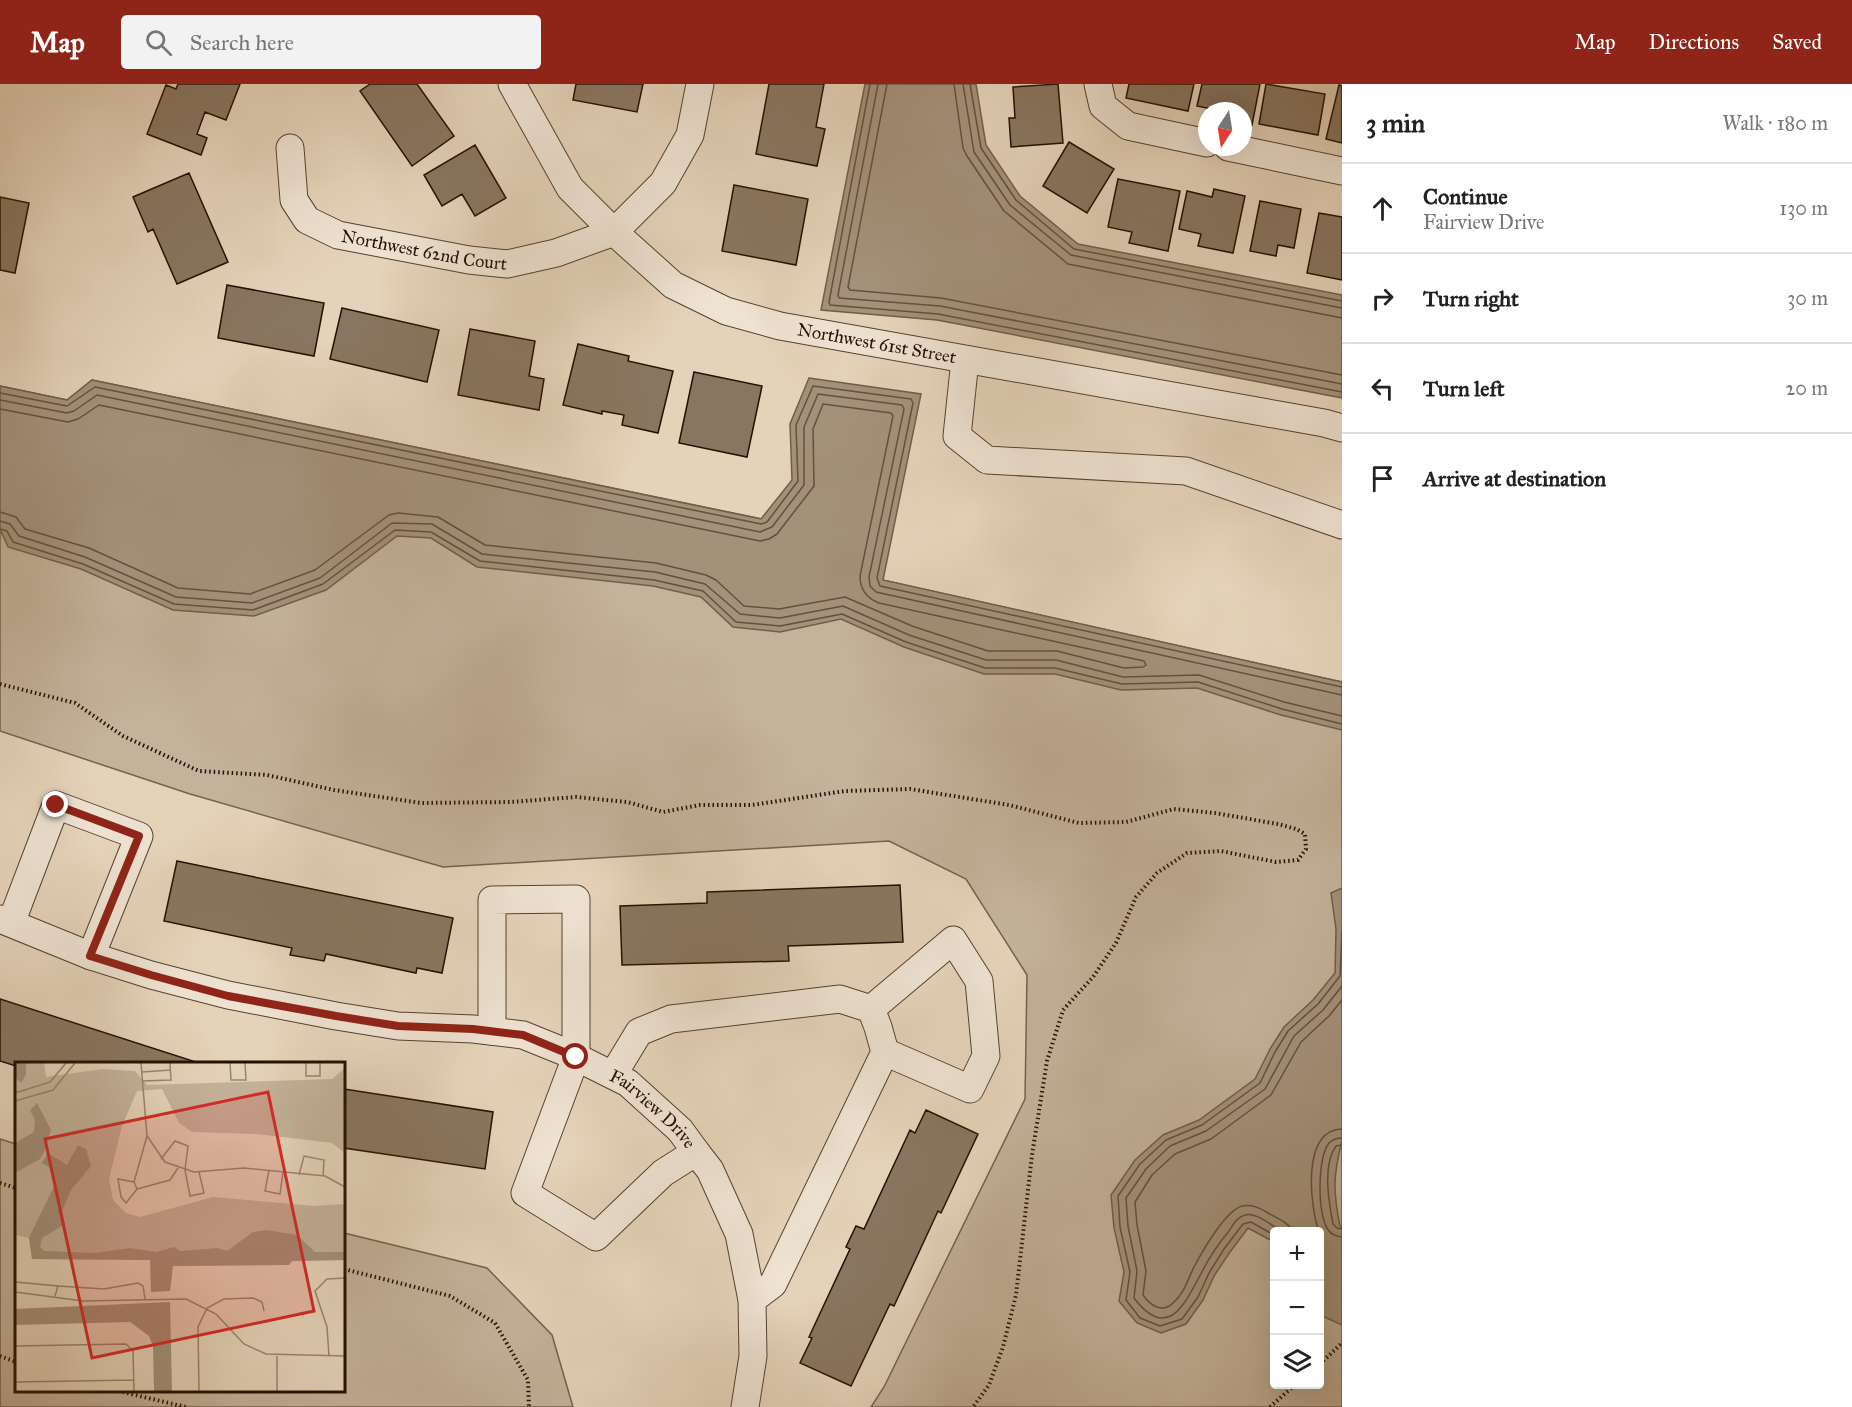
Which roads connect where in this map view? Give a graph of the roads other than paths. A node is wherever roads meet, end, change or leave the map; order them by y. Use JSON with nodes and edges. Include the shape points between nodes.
{"nodes":[{"id":1,"x":512,"y":84,"type":"edge"},
{"id":2,"x":700,"y":84,"type":"edge"},
{"id":3,"x":1100,"y":95,"type":"edge"},
{"id":4,"x":1198,"y":141,"type":"edge"},
{"id":5,"x":290,"y":148,"type":"dead end"},
{"id":6,"x":1252,"y":152,"type":"edge"},
{"id":7,"x":1342,"y":171,"type":"edge"},
{"id":8,"x":614,"y":232,"type":"junction"},
{"id":9,"x":965,"y":360,"type":"junction"},
{"id":10,"x":1342,"y":428,"type":"edge"},
{"id":11,"x":1342,"y":525,"type":"edge"},
{"id":12,"x":6,"y":921,"type":"edge"},
{"id":13,"x":90,"y":956,"type":"junction"},
{"id":14,"x":871,"y":1009,"type":"junction"},
{"id":15,"x":492,"y":1031,"type":"junction"},
{"id":16,"x":885,"y":1052,"type":"junction"},
{"id":17,"x":576,"y":1057,"type":"junction"},
{"id":18,"x":613,"y":1075,"type":"junction"},
{"id":19,"x":696,"y":1152,"type":"junction"},
{"id":20,"x":752,"y":1300,"type":"junction"},
{"id":21,"x":746,"y":1407,"type":"edge"}],
"edges":[{"from":1,"to":8,"type":"street","name":"Northwest 61st Street","via":[[570,188]]},
{"from":2,"to":8,"type":"street","via":[[690,135],[663,183]]},
{"from":3,"to":4,"type":"street","via":[[1128,126]]},
{"from":5,"to":8,"type":"street","name":"Northwest 62nd Court","via":[[294,200],[307,220],[338,235],[507,264],[556,253]]},
{"from":6,"to":7,"type":"street"},
{"from":8,"to":9,"type":"street","name":"Northwest 61st Street","via":[[674,285],[726,311],[780,326]]},
{"from":9,"to":10,"type":"street","name":"Northwest 61st Street"},
{"from":9,"to":11,"type":"street","via":[[957,436],[987,460],[1186,471]]},
{"from":12,"to":13,"type":"street","name":"Fairview Drive"},
{"from":12,"to":13,"type":"street","via":[[56,805],[139,836]]},
{"from":13,"to":15,"type":"street","name":"Fairview Drive","via":[[228,996],[398,1026]]},
{"from":14,"to":16,"type":"street"},
{"from":14,"to":16,"type":"street","via":[[953,940],[979,981],[986,1056],[970,1089]]},
{"from":14,"to":18,"type":"street","via":[[840,999],[671,1019],[639,1032]]},
{"from":15,"to":17,"type":"street","name":"Fairview Drive","via":[[523,1035]]},
{"from":15,"to":17,"type":"street","via":[[492,900],[576,899]]},
{"from":16,"to":20,"type":"street","via":[[773,1284]]},
{"from":17,"to":18,"type":"street","name":"Fairview Drive"},
{"from":17,"to":19,"type":"street","via":[[525,1193],[596,1237],[663,1173]]},
{"from":18,"to":19,"type":"street","name":"Fairview Drive","via":[[628,1083],[680,1130]]},
{"from":19,"to":20,"type":"street","name":"Fairview Drive","via":[[710,1170],[739,1234]]},
{"from":20,"to":21,"type":"street","name":"Fairview Drive","via":[[753,1356]]}]}
